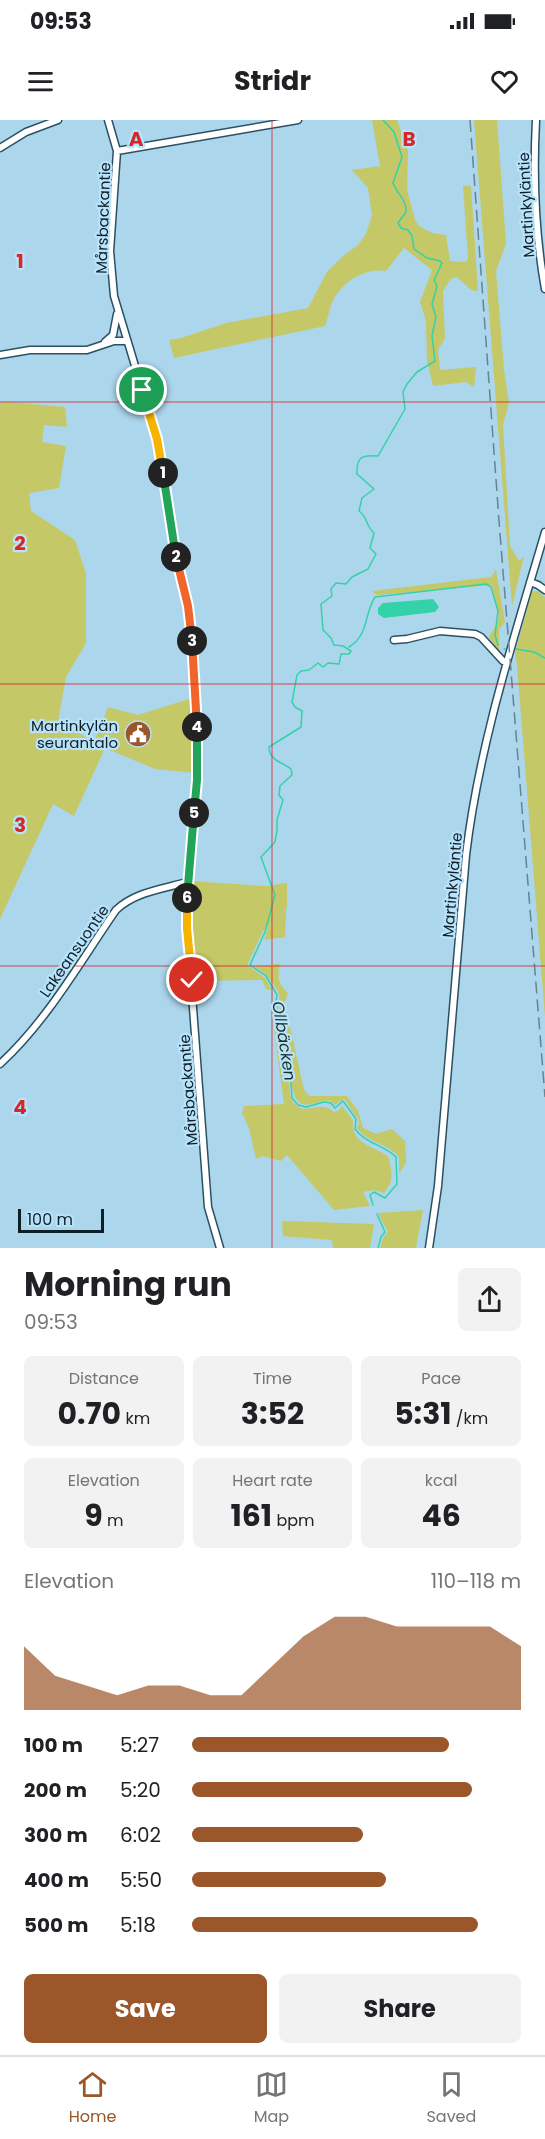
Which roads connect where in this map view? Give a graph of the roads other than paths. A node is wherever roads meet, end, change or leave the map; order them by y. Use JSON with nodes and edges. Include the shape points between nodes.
{"nodes":[{"id":1,"x":58,"y":120,"type":"edge"},
{"id":2,"x":108,"y":120,"type":"edge"},
{"id":3,"x":298,"y":120,"type":"edge"},
{"id":4,"x":536,"y":120,"type":"edge"},
{"id":5,"x":0,"y":148,"type":"edge"},
{"id":6,"x":117,"y":152,"type":"junction"},
{"id":7,"x":545,"y":289,"type":"edge"},
{"id":8,"x":118,"y":312,"type":"junction"},
{"id":9,"x":127,"y":341,"type":"junction"},
{"id":10,"x":103,"y":344,"type":"junction"},
{"id":11,"x":0,"y":355,"type":"edge"},
{"id":12,"x":545,"y":532,"type":"edge"},
{"id":13,"x":530,"y":582,"type":"junction"},
{"id":14,"x":545,"y":590,"type":"edge"},
{"id":15,"x":393,"y":640,"type":"dead end"},
{"id":16,"x":507,"y":663,"type":"junction"},
{"id":17,"x":187,"y":882,"type":"junction"},
{"id":18,"x":0,"y":1064,"type":"edge"},
{"id":19,"x":220,"y":1248,"type":"edge"},
{"id":20,"x":429,"y":1248,"type":"edge"}],
"edges":[{"from":1,"to":5,"type":"street","via":[[26,132]]},
{"from":2,"to":6,"type":"street"},
{"from":3,"to":6,"type":"street","name":"Mårsbackantie"},
{"from":4,"to":7,"type":"street","name":"Martinkyläntie","via":[[536,224]]},
{"from":6,"to":8,"type":"street","name":"Mårsbackantie","via":[[110,251]]},
{"from":8,"to":9,"type":"street","name":"Mårsbackantie"},
{"from":8,"to":10,"type":"street","via":[[113,335]]},
{"from":9,"to":10,"type":"street"},
{"from":9,"to":17,"type":"street","name":"Mårsbackantie","via":[[157,439],[194,653],[197,780]]},
{"from":10,"to":11,"type":"street","via":[[87,350],[30,350]]},
{"from":12,"to":13,"type":"street","name":"Martinkyläntie"},
{"from":13,"to":14,"type":"street"},
{"from":13,"to":16,"type":"street","name":"Martinkyläntie"},
{"from":15,"to":16,"type":"street","via":[[440,631],[476,634]]},
{"from":16,"to":20,"type":"street","name":"Martinkyläntie","via":[[470,818],[438,1186]]},
{"from":17,"to":18,"type":"street","name":"Lakeansuontie","via":[[124,902],[44,1014]]},
{"from":17,"to":19,"type":"street","name":"Mårsbackantie","via":[[208,1207]]}]}
